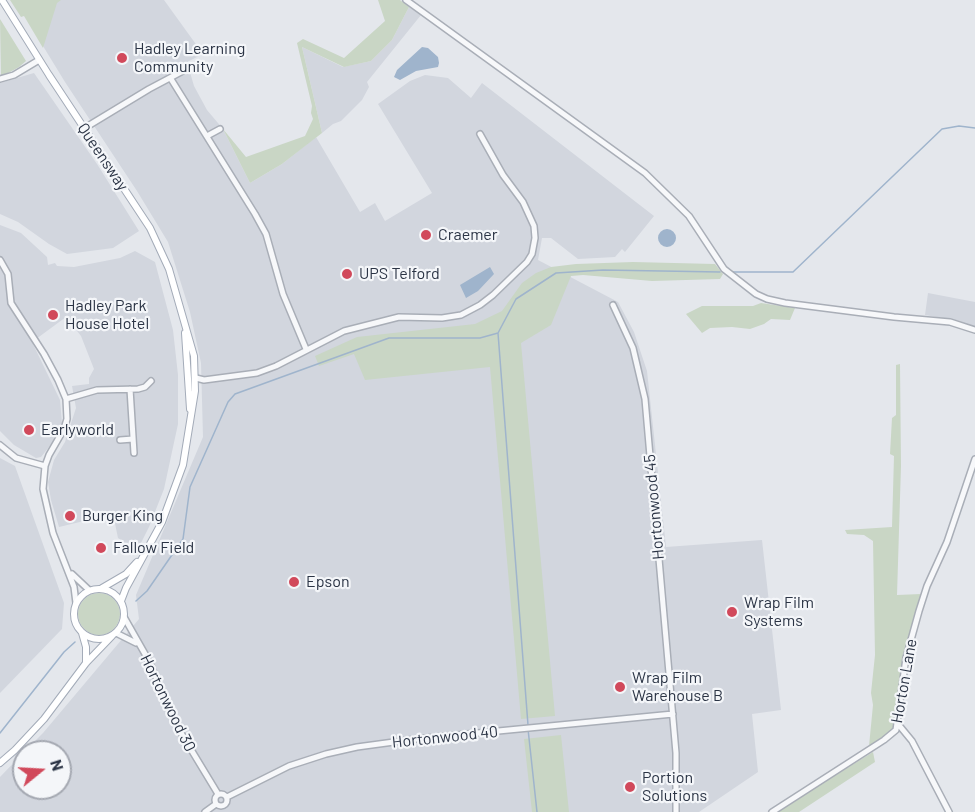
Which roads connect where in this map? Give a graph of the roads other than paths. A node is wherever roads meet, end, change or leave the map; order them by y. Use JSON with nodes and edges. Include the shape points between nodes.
{"nodes":[{"id":1,"x":2,"y":0,"type":"edge"},
{"id":2,"x":406,"y":0,"type":"edge"},
{"id":3,"x":39,"y":60,"type":"junction"},
{"id":4,"x":181,"y":72,"type":"dead end"},
{"id":5,"x":0,"y":79,"type":"edge"},
{"id":6,"x":171,"y":79,"type":"junction"},
{"id":7,"x":83,"y":129,"type":"junction"},
{"id":8,"x":220,"y":129,"type":"dead end"},
{"id":9,"x":480,"y":134,"type":"dead end"},
{"id":10,"x":207,"y":136,"type":"junction"},
{"id":11,"x":0,"y":260,"type":"edge"},
{"id":12,"x":613,"y":305,"type":"dead end"},
{"id":13,"x":185,"y":323,"type":"junction"},
{"id":14,"x":975,"y":330,"type":"edge"},
{"id":15,"x":306,"y":349,"type":"junction"},
{"id":16,"x":196,"y":378,"type":"junction"},
{"id":17,"x":187,"y":379,"type":"junction"},
{"id":18,"x":151,"y":381,"type":"dead end"},
{"id":19,"x":130,"y":389,"type":"junction"},
{"id":20,"x":66,"y":399,"type":"junction"},
{"id":21,"x":191,"y":419,"type":"junction"},
{"id":22,"x":133,"y":439,"type":"junction"},
{"id":23,"x":120,"y":440,"type":"dead end"},
{"id":24,"x":0,"y":445,"type":"edge"},
{"id":25,"x":134,"y":453,"type":"dead end"},
{"id":26,"x":975,"y":459,"type":"edge"},
{"id":27,"x":45,"y":466,"type":"junction"},
{"id":28,"x":144,"y":555,"type":"junction"},
{"id":29,"x":69,"y":571,"type":"junction"},
{"id":30,"x":102,"y":588,"type":"junction"},
{"id":31,"x":89,"y":590,"type":"junction"},
{"id":32,"x":121,"y":601,"type":"junction"},
{"id":33,"x":76,"y":603,"type":"junction"},
{"id":34,"x":124,"y":617,"type":"junction"},
{"id":35,"x":82,"y":633,"type":"junction"},
{"id":36,"x":114,"y":634,"type":"junction"},
{"id":37,"x":138,"y":644,"type":"junction"},
{"id":38,"x":86,"y":663,"type":"junction"},
{"id":39,"x":673,"y":714,"type":"junction"},
{"id":40,"x":898,"y":724,"type":"junction"},
{"id":41,"x":0,"y":763,"type":"edge"},
{"id":42,"x":218,"y":794,"type":"junction"},
{"id":43,"x":227,"y":797,"type":"junction"},
{"id":44,"x":216,"y":804,"type":"junction"},
{"id":45,"x":225,"y":805,"type":"junction"},
{"id":46,"x":205,"y":812,"type":"edge"},
{"id":47,"x":229,"y":812,"type":"edge"},
{"id":48,"x":675,"y":812,"type":"edge"},
{"id":49,"x":772,"y":812,"type":"edge"},
{"id":50,"x":949,"y":812,"type":"edge"}],
"edges":[{"from":1,"to":3,"type":"main road","name":"Queensway"},
{"from":2,"to":14,"type":"street","via":[[645,173],[689,216],[724,269],[756,294],[785,303],[950,322]]},
{"from":3,"to":5,"type":"street"},
{"from":3,"to":7,"type":"main road","name":"Queensway"},
{"from":4,"to":6,"type":"street"},
{"from":6,"to":7,"type":"street"},
{"from":6,"to":10,"type":"street"},
{"from":7,"to":13,"type":"main road","name":"Queensway","via":[[150,228],[169,269]]},
{"from":8,"to":10,"type":"street"},
{"from":9,"to":15,"type":"street","via":[[534,226],[534,245],[527,262],[480,305],[461,315],[368,324]]},
{"from":10,"to":15,"type":"street","via":[[266,234],[283,294]]},
{"from":11,"to":20,"type":"street","via":[[8,274],[11,303],[44,354]]},
{"from":12,"to":39,"type":"street","name":"Hortonwood 45","via":[[633,348],[645,399]]},
{"from":13,"to":16,"type":"main road","name":"Queensway"},
{"from":13,"to":17,"type":"main road","name":"Queensway"},
{"from":15,"to":16,"type":"street","via":[[256,373]]},
{"from":16,"to":17,"type":"main road"},
{"from":16,"to":21,"type":"main road","name":"Queensway"},
{"from":17,"to":21,"type":"main road","name":"Queensway"},
{"from":18,"to":19,"type":"street","via":[[145,387]]},
{"from":19,"to":20,"type":"street","via":[[97,390]]},
{"from":19,"to":22,"type":"street"},
{"from":20,"to":27,"type":"street","via":[[64,429]]},
{"from":21,"to":28,"type":"main road","name":"Queensway","via":[[176,486]]},
{"from":22,"to":23,"type":"street"},
{"from":22,"to":25,"type":"street"},
{"from":24,"to":27,"type":"street","via":[[16,458]]},
{"from":26,"to":40,"type":"street","name":"Horton Lane","via":[[947,542],[921,602],[906,658]]},
{"from":27,"to":29,"type":"street","via":[[45,505]]},
{"from":28,"to":30,"type":"main road","name":"Queensway","via":[[126,574]]},
{"from":28,"to":32,"type":"main road","name":"Queensway"},
{"from":29,"to":31,"type":"street"},
{"from":29,"to":33,"type":"street"},
{"from":30,"to":31,"type":"main road"},
{"from":30,"to":32,"type":"main road"},
{"from":31,"to":33,"type":"main road"},
{"from":32,"to":34,"type":"main road"},
{"from":33,"to":35,"type":"main road","via":[[74,617]]},
{"from":34,"to":36,"type":"main road"},
{"from":34,"to":37,"type":"street","name":"Hortonwood 30"},
{"from":35,"to":36,"type":"main road","via":[[102,639]]},
{"from":35,"to":38,"type":"main road"},
{"from":36,"to":37,"type":"street","name":"Hortonwood 30"},
{"from":36,"to":38,"type":"main road"},
{"from":37,"to":42,"type":"street","name":"Hortonwood 30","via":[[178,728]]},
{"from":38,"to":41,"type":"main road","via":[[44,718]]},
{"from":39,"to":43,"type":"street","name":"Hortonwood 40","via":[[394,742],[327,754],[289,766]]},
{"from":39,"to":48,"type":"street","name":"Hortonwood 45"},
{"from":40,"to":49,"type":"street","name":"Horton Lane","via":[[884,740]]},
{"from":40,"to":50,"type":"street","via":[[912,741]]},
{"from":42,"to":43,"type":"street"},
{"from":42,"to":44,"type":"street"},
{"from":43,"to":45,"type":"street"},
{"from":44,"to":45,"type":"street"},
{"from":44,"to":46,"type":"street"},
{"from":45,"to":47,"type":"street"}]}
